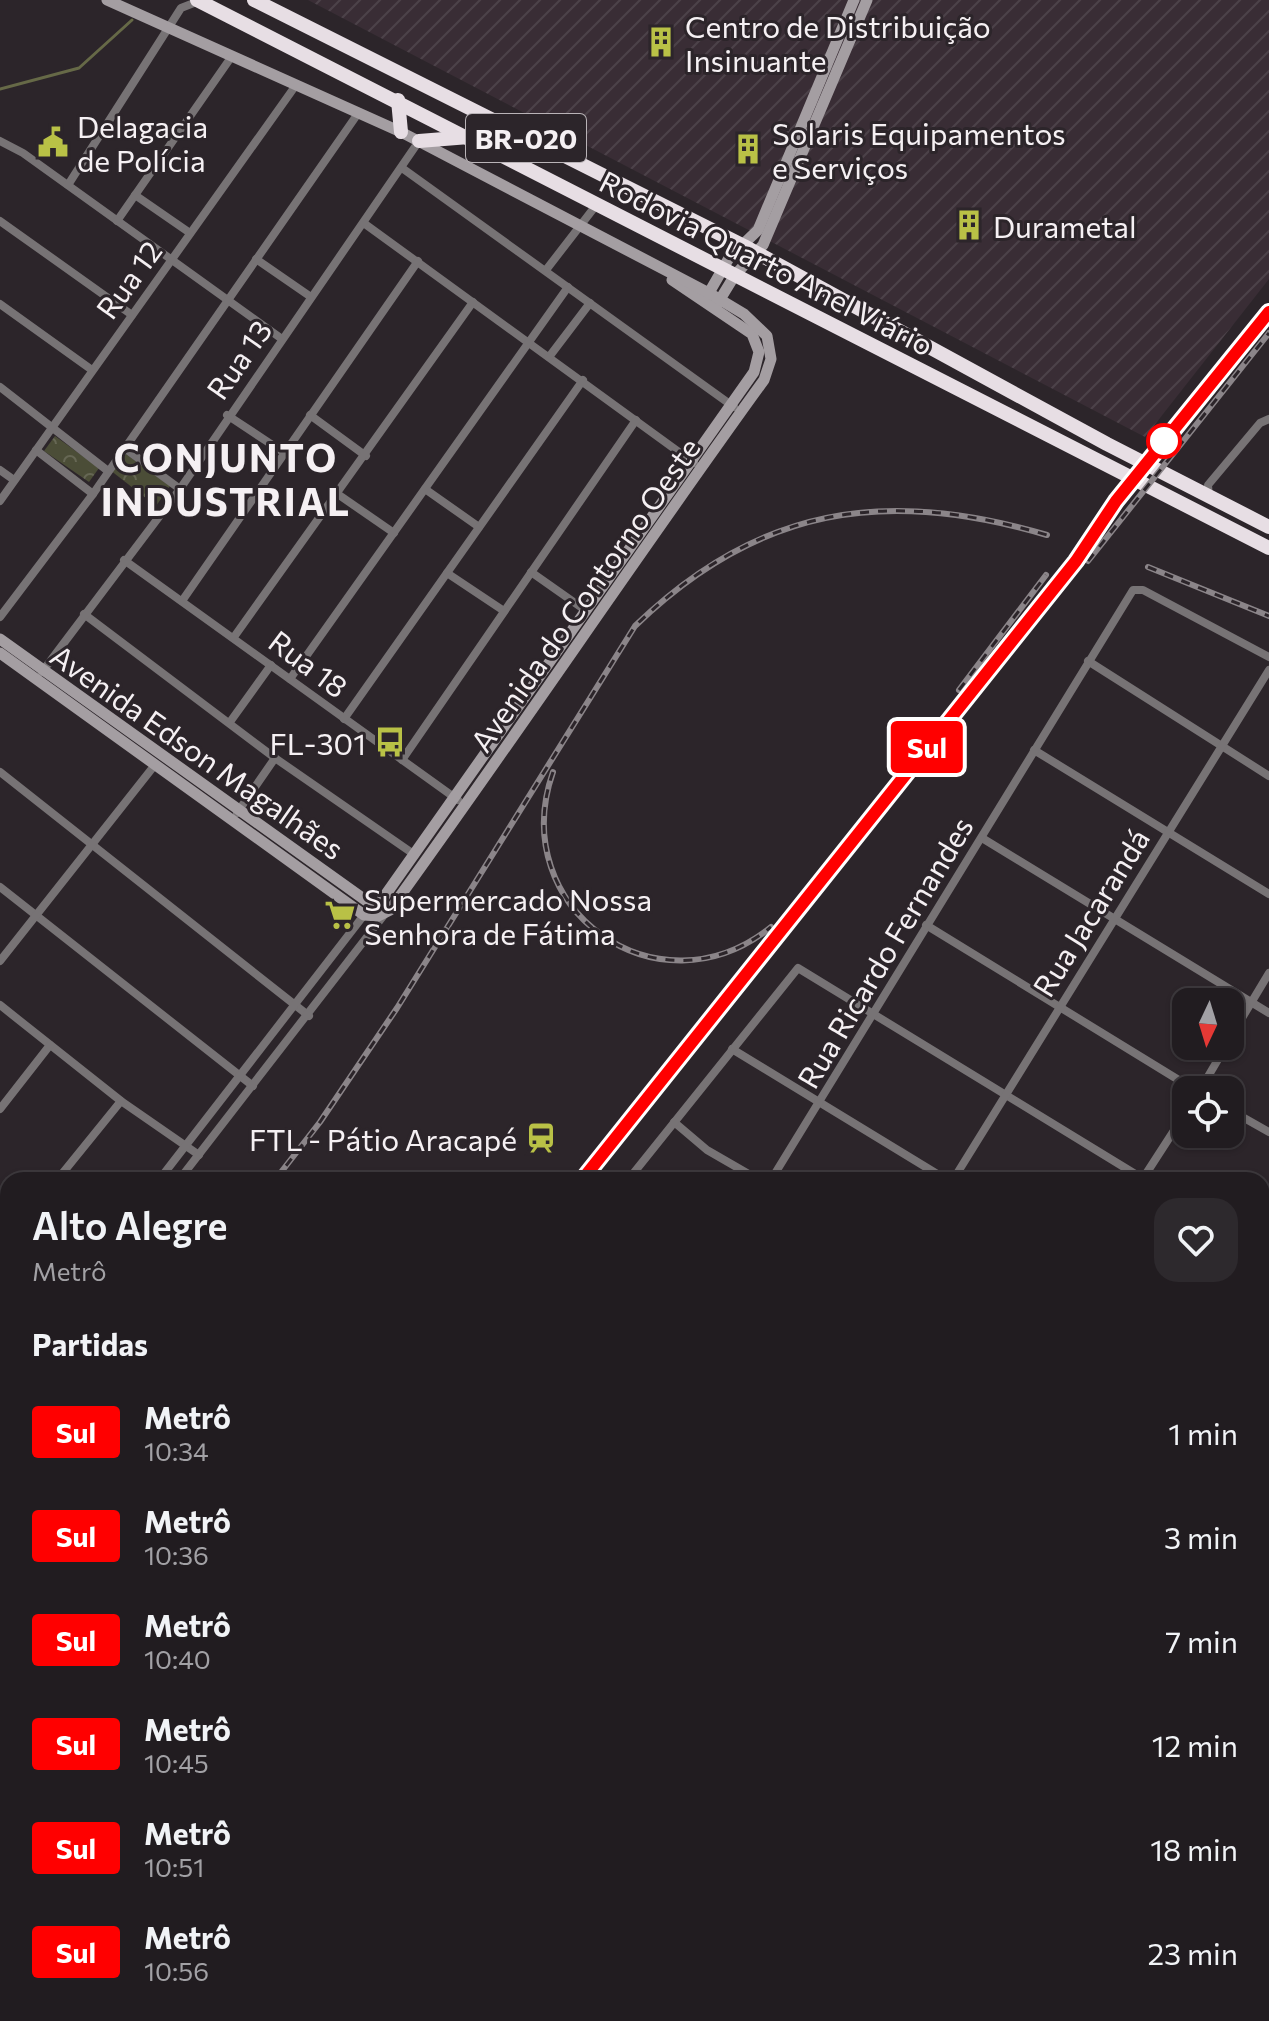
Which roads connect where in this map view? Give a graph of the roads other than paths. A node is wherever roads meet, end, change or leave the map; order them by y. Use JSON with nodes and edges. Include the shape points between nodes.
{"nodes":[{"id":1,"x":107,"y":0,"type":"edge"},
{"id":2,"x":198,"y":0,"type":"edge"},
{"id":3,"x":254,"y":0,"type":"edge"},
{"id":4,"x":854,"y":0,"type":"edge"},
{"id":5,"x":867,"y":0,"type":"edge"},
{"id":6,"x":241,"y":21,"type":"junction"},
{"id":7,"x":168,"y":27,"type":"junction"},
{"id":8,"x":844,"y":40,"type":"junction"},
{"id":9,"x":232,"y":56,"type":"junction"},
{"id":10,"x":395,"y":73,"type":"junction"},
{"id":11,"x":352,"y":77,"type":"junction"},
{"id":12,"x":296,"y":85,"type":"junction"},
{"id":13,"x":398,"y":100,"type":"junction"},
{"id":14,"x":359,"y":112,"type":"junction"},
{"id":15,"x":401,"y":132,"type":"junction"},
{"id":16,"x":469,"y":137,"type":"junction"},
{"id":17,"x":0,"y":141,"type":"edge"},
{"id":18,"x":419,"y":141,"type":"junction"},
{"id":19,"x":402,"y":168,"type":"junction"},
{"id":20,"x":68,"y":185,"type":"junction"},
{"id":21,"x":135,"y":195,"type":"junction"},
{"id":22,"x":598,"y":203,"type":"junction"},
{"id":23,"x":0,"y":221,"type":"edge"},
{"id":24,"x":117,"y":221,"type":"junction"},
{"id":25,"x":365,"y":224,"type":"junction"},
{"id":26,"x":580,"y":225,"type":"junction"},
{"id":27,"x":190,"y":233,"type":"junction"},
{"id":28,"x":750,"y":249,"type":"junction"},
{"id":29,"x":172,"y":259,"type":"junction"},
{"id":30,"x":256,"y":259,"type":"junction"},
{"id":31,"x":418,"y":261,"type":"junction"},
{"id":32,"x":721,"y":268,"type":"junction"},
{"id":33,"x":546,"y":270,"type":"junction"},
{"id":34,"x":735,"y":275,"type":"junction"},
{"id":35,"x":568,"y":287,"type":"junction"},
{"id":36,"x":311,"y":297,"type":"junction"},
{"id":37,"x":227,"y":299,"type":"junction"},
{"id":38,"x":712,"y":301,"type":"junction"},
{"id":39,"x":473,"y":302,"type":"junction"},
{"id":40,"x":590,"y":303,"type":"junction"},
{"id":41,"x":0,"y":304,"type":"edge"},
{"id":42,"x":132,"y":315,"type":"junction"},
{"id":43,"x":282,"y":339,"type":"junction"},
{"id":44,"x":528,"y":341,"type":"junction"},
{"id":45,"x":549,"y":357,"type":"junction"},
{"id":46,"x":92,"y":370,"type":"junction"},
{"id":47,"x":583,"y":380,"type":"junction"},
{"id":48,"x":0,"y":387,"type":"edge"},
{"id":49,"x":736,"y":409,"type":"junction"},
{"id":50,"x":227,"y":415,"type":"junction"},
{"id":51,"x":310,"y":415,"type":"junction"},
{"id":52,"x":1269,"y":419,"type":"edge"},
{"id":53,"x":636,"y":420,"type":"junction"},
{"id":54,"x":52,"y":426,"type":"junction"},
{"id":55,"x":123,"y":447,"type":"junction"},
{"id":56,"x":36,"y":450,"type":"junction"},
{"id":57,"x":283,"y":452,"type":"junction"},
{"id":58,"x":366,"y":456,"type":"junction"},
{"id":59,"x":696,"y":465,"type":"junction"},
{"id":60,"x":0,"y":470,"type":"edge"},
{"id":61,"x":108,"y":471,"type":"junction"},
{"id":62,"x":14,"y":480,"type":"junction"},
{"id":63,"x":180,"y":489,"type":"junction"},
{"id":64,"x":425,"y":489,"type":"junction"},
{"id":65,"x":93,"y":494,"type":"junction"},
{"id":66,"x":339,"y":495,"type":"junction"},
{"id":67,"x":1209,"y":497,"type":"junction"},
{"id":68,"x":0,"y":501,"type":"edge"},
{"id":69,"x":479,"y":527,"type":"junction"},
{"id":70,"x":1269,"y":527,"type":"edge"},
{"id":71,"x":394,"y":533,"type":"junction"},
{"id":72,"x":1269,"y":548,"type":"edge"},
{"id":73,"x":124,"y":560,"type":"junction"},
{"id":74,"x":531,"y":572,"type":"junction"},
{"id":75,"x":447,"y":573,"type":"junction"},
{"id":76,"x":616,"y":577,"type":"junction"},
{"id":77,"x":182,"y":601,"type":"junction"},
{"id":78,"x":585,"y":610,"type":"junction"},
{"id":79,"x":504,"y":611,"type":"junction"},
{"id":80,"x":84,"y":614,"type":"junction"},
{"id":81,"x":0,"y":617,"type":"edge"},
{"id":82,"x":234,"y":637,"type":"junction"},
{"id":83,"x":0,"y":639,"type":"edge"},
{"id":84,"x":0,"y":653,"type":"edge"},
{"id":85,"x":1269,"y":657,"type":"edge"},
{"id":86,"x":1088,"y":661,"type":"junction"},
{"id":87,"x":271,"y":665,"type":"junction"},
{"id":88,"x":1269,"y":670,"type":"edge"},
{"id":89,"x":40,"y":675,"type":"junction"},
{"id":90,"x":290,"y":679,"type":"junction"},
{"id":91,"x":530,"y":690,"type":"junction"},
{"id":92,"x":541,"y":697,"type":"junction"},
{"id":93,"x":517,"y":708,"type":"junction"},
{"id":94,"x":529,"y":715,"type":"junction"},
{"id":95,"x":344,"y":719,"type":"junction"},
{"id":96,"x":230,"y":722,"type":"junction"},
{"id":97,"x":1222,"y":747,"type":"junction"},
{"id":98,"x":1034,"y":750,"type":"junction"},
{"id":99,"x":275,"y":758,"type":"junction"},
{"id":100,"x":402,"y":760,"type":"junction"},
{"id":101,"x":154,"y":766,"type":"junction"},
{"id":102,"x":0,"y":772,"type":"edge"},
{"id":103,"x":1269,"y":776,"type":"edge"},
{"id":104,"x":460,"y":801,"type":"junction"},
{"id":105,"x":240,"y":809,"type":"junction"},
{"id":106,"x":232,"y":819,"type":"junction"},
{"id":107,"x":1167,"y":832,"type":"junction"},
{"id":108,"x":982,"y":838,"type":"junction"},
{"id":109,"x":92,"y":845,"type":"junction"},
{"id":110,"x":415,"y":855,"type":"junction"},
{"id":111,"x":0,"y":887,"type":"edge"},
{"id":112,"x":1269,"y":894,"type":"edge"},
{"id":113,"x":368,"y":902,"type":"joint"},
{"id":114,"x":385,"y":914,"type":"junction"},
{"id":115,"x":364,"y":915,"type":"junction"},
{"id":116,"x":37,"y":916,"type":"junction"},
{"id":117,"x":1114,"y":919,"type":"junction"},
{"id":118,"x":926,"y":925,"type":"junction"},
{"id":119,"x":0,"y":961,"type":"edge"},
{"id":120,"x":330,"y":961,"type":"junction"},
{"id":121,"x":343,"y":971,"type":"junction"},
{"id":122,"x":1269,"y":973,"type":"edge"},
{"id":123,"x":317,"y":978,"type":"junction"},
{"id":124,"x":330,"y":988,"type":"junction"},
{"id":125,"x":1251,"y":1002,"type":"junction"},
{"id":126,"x":0,"y":1005,"type":"edge"},
{"id":127,"x":296,"y":1006,"type":"junction"},
{"id":128,"x":1060,"y":1006,"type":"junction"},
{"id":129,"x":1269,"y":1013,"type":"edge"},
{"id":130,"x":871,"y":1014,"type":"junction"},
{"id":131,"x":1244,"y":1014,"type":"edge"},
{"id":132,"x":309,"y":1016,"type":"junction"},
{"id":133,"x":50,"y":1045,"type":"junction"},
{"id":134,"x":732,"y":1049,"type":"junction"},
{"id":135,"x":1175,"y":1076,"type":"edge"},
{"id":136,"x":241,"y":1077,"type":"junction"},
{"id":137,"x":253,"y":1086,"type":"junction"},
{"id":138,"x":1006,"y":1093,"type":"junction"},
{"id":139,"x":121,"y":1101,"type":"junction"},
{"id":140,"x":820,"y":1102,"type":"junction"},
{"id":141,"x":0,"y":1109,"type":"edge"},
{"id":142,"x":1244,"y":1118,"type":"edge"},
{"id":143,"x":674,"y":1122,"type":"junction"},
{"id":144,"x":1269,"y":1132,"type":"edge"},
{"id":145,"x":1172,"y":1134,"type":"edge"},
{"id":146,"x":184,"y":1148,"type":"junction"},
{"id":147,"x":199,"y":1155,"type":"junction"},
{"id":148,"x":63,"y":1172,"type":"edge"},
{"id":149,"x":165,"y":1172,"type":"edge"},
{"id":150,"x":185,"y":1172,"type":"edge"},
{"id":151,"x":634,"y":1172,"type":"edge"},
{"id":152,"x":745,"y":1172,"type":"edge"},
{"id":153,"x":776,"y":1172,"type":"edge"},
{"id":154,"x":937,"y":1172,"type":"edge"},
{"id":155,"x":955,"y":1172,"type":"edge"},
{"id":156,"x":1130,"y":1172,"type":"edge"},
{"id":157,"x":1148,"y":1172,"type":"edge"}],
"edges":[{"from":1,"to":7,"type":"street","name":"Avenida do Contorno Oeste"},
{"from":2,"to":6,"type":"highway","name":"Rodovia Quarto Anel Viário","number":"BR-020"},
{"from":2,"to":7,"type":"street","via":[[181,8]]},
{"from":3,"to":6,"type":"highway","via":[[253,13]]},
{"from":3,"to":10,"type":"highway","name":"Rodovia Quarto Anel Viário","number":"BR-020"},
{"from":4,"to":8,"type":"street"},
{"from":5,"to":8,"type":"street"},
{"from":6,"to":11,"type":"highway","name":"Rodovia Quarto Anel Viário","number":"BR-020"},
{"from":7,"to":9,"type":"street","name":"Avenida do Contorno Oeste"},
{"from":7,"to":20,"type":"street"},
{"from":8,"to":28,"type":"street","via":[[763,245]]},
{"from":9,"to":12,"type":"street","name":"Avenida do Contorno Oeste"},
{"from":9,"to":21,"type":"street"},
{"from":10,"to":11,"type":"highway","via":[[367,70]]},
{"from":10,"to":28,"type":"highway","name":"Rodovia Quarto Anel Viário","number":"BR-020"},
{"from":11,"to":13,"type":"highway","name":"Rodovia Quarto Anel Viário","number":"BR-020"},
{"from":12,"to":14,"type":"street","name":"Avenida do Contorno Oeste"},
{"from":12,"to":27,"type":"street","name":"Rua 12"},
{"from":13,"to":15,"type":"highway"},
{"from":13,"to":16,"type":"highway","name":"Rodovia Quarto Anel Viário","number":"BR-020"},
{"from":14,"to":15,"type":"street","name":"Avenida do Contorno Oeste"},
{"from":14,"to":30,"type":"street"},
{"from":15,"to":18,"type":"street","name":"Avenida do Contorno Oeste"},
{"from":16,"to":18,"type":"highway"},
{"from":16,"to":22,"type":"highway","name":"Rodovia Quarto Anel Viário","number":"BR-020"},
{"from":17,"to":20,"type":"street"},
{"from":18,"to":19,"type":"street","name":"Rua 13"},
{"from":18,"to":26,"type":"street","name":"Avenida do Contorno Oeste"},
{"from":19,"to":25,"type":"street","name":"Rua 13"},
{"from":19,"to":33,"type":"street"},
{"from":20,"to":24,"type":"street"},
{"from":21,"to":24,"type":"street"},
{"from":21,"to":27,"type":"street"},
{"from":22,"to":26,"type":"street"},
{"from":22,"to":32,"type":"highway","name":"Rodovia Quarto Anel Viário","number":"BR-020"},
{"from":23,"to":42,"type":"street"},
{"from":24,"to":29,"type":"street"},
{"from":25,"to":31,"type":"street"},
{"from":25,"to":36,"type":"street","name":"Rua 13"},
{"from":26,"to":33,"type":"street"},
{"from":26,"to":38,"type":"street","name":"Avenida do Contorno Oeste"},
{"from":27,"to":29,"type":"street","name":"Rua 12"},
{"from":28,"to":32,"type":"street"},
{"from":28,"to":34,"type":"street"},
{"from":28,"to":67,"type":"highway","name":"Rodovia Quarto Anel Viário","number":"BR-020"},
{"from":29,"to":37,"type":"street"},
{"from":29,"to":42,"type":"street","name":"Rua 12"},
{"from":30,"to":36,"type":"street"},
{"from":30,"to":37,"type":"street"},
{"from":31,"to":39,"type":"street"},
{"from":31,"to":51,"type":"street"},
{"from":32,"to":34,"type":"highway","name":"Rodovia Quarto Anel Viário","number":"BR-020"},
{"from":32,"to":38,"type":"street"},
{"from":33,"to":35,"type":"street"},
{"from":34,"to":38,"type":"street"},
{"from":34,"to":72,"type":"highway","name":"Rodovia Quarto Anel Viário","number":"BR-020"},
{"from":35,"to":40,"type":"street"},
{"from":35,"to":44,"type":"street"},
{"from":36,"to":43,"type":"street","name":"Rua 13"},
{"from":37,"to":43,"type":"street"},
{"from":37,"to":55,"type":"street"},
{"from":38,"to":49,"type":"street","name":"Avenida do Contorno Oeste","via":[[752,334],[759,352]]},
{"from":39,"to":44,"type":"street"},
{"from":39,"to":58,"type":"street"},
{"from":40,"to":45,"type":"street"},
{"from":40,"to":49,"type":"street"},
{"from":41,"to":46,"type":"street"},
{"from":42,"to":46,"type":"street","name":"Rua 12"},
{"from":43,"to":50,"type":"street","name":"Rua 13"},
{"from":44,"to":45,"type":"street"},
{"from":44,"to":64,"type":"street"},
{"from":45,"to":47,"type":"street"},
{"from":46,"to":54,"type":"street","name":"Rua 12"},
{"from":47,"to":53,"type":"street"},
{"from":47,"to":69,"type":"street"},
{"from":48,"to":54,"type":"street"},
{"from":49,"to":59,"type":"street","name":"Avenida do Contorno Oeste"},
{"from":50,"to":57,"type":"street"},
{"from":50,"to":63,"type":"street","name":"Rua 13"},
{"from":51,"to":57,"type":"street"},
{"from":51,"to":58,"type":"street"},
{"from":52,"to":67,"type":"street","via":[[1208,485]]},
{"from":53,"to":59,"type":"street"},
{"from":53,"to":74,"type":"street"},
{"from":54,"to":56,"type":"street","name":"Rua 12"},
{"from":54,"to":61,"type":"street"},
{"from":55,"to":61,"type":"street"},
{"from":55,"to":63,"type":"street"},
{"from":56,"to":62,"type":"street","name":"Rua 12"},
{"from":56,"to":65,"type":"street"},
{"from":57,"to":77,"type":"street"},
{"from":58,"to":66,"type":"street"},
{"from":59,"to":76,"type":"street","name":"Avenida do Contorno Oeste"},
{"from":60,"to":62,"type":"street"},
{"from":61,"to":65,"type":"street"},
{"from":62,"to":68,"type":"street","name":"Rua 12"},
{"from":63,"to":73,"type":"street","name":"Rua 13"},
{"from":64,"to":69,"type":"street"},
{"from":64,"to":71,"type":"street"},
{"from":65,"to":81,"type":"street"},
{"from":66,"to":71,"type":"street"},
{"from":66,"to":82,"type":"street"},
{"from":67,"to":70,"type":"highway","name":"Rodovia Quarto Anel Viário","number":"BR-020"},
{"from":69,"to":75,"type":"street"},
{"from":71,"to":90,"type":"street"},
{"from":73,"to":77,"type":"street","name":"Rua 18"},
{"from":73,"to":80,"type":"street","name":"Rua 13"},
{"from":74,"to":78,"type":"street"},
{"from":74,"to":79,"type":"street"},
{"from":75,"to":79,"type":"street"},
{"from":75,"to":95,"type":"street"},
{"from":76,"to":78,"type":"street","name":"Avenida do Contorno Oeste"},
{"from":76,"to":92,"type":"street","name":"Avenida do Contorno Oeste"},
{"from":77,"to":82,"type":"street","name":"Rua 18"},
{"from":78,"to":91,"type":"street","name":"Avenida do Contorno Oeste"},
{"from":79,"to":100,"type":"street"},
{"from":80,"to":89,"type":"street","name":"Rua 13"},
{"from":80,"to":96,"type":"street"},
{"from":82,"to":87,"type":"street","name":"Rua 18"},
{"from":83,"to":89,"type":"street","name":"Avenida Edson Magalhães"},
{"from":84,"to":89,"type":"street","name":"Avenida Edson Magalhães"},
{"from":85,"to":86,"type":"street","name":"Rua Ricardo Fernandes","via":[[1139,589],[1133,590]]},
{"from":86,"to":97,"type":"street"},
{"from":86,"to":98,"type":"street","name":"Rua Ricardo Fernandes"},
{"from":87,"to":90,"type":"street","name":"Rua 18"},
{"from":87,"to":96,"type":"street"},
{"from":88,"to":97,"type":"street","name":"Rua Jacarandá"},
{"from":89,"to":101,"type":"street","name":"Avenida Edson Magalhães"},
{"from":89,"to":105,"type":"street","name":"Avenida Edson Magalhães"},
{"from":90,"to":95,"type":"street","name":"Rua 18"},
{"from":91,"to":92,"type":"street"},
{"from":91,"to":93,"type":"street","name":"Avenida do Contorno Oeste"},
{"from":92,"to":94,"type":"street","name":"Avenida do Contorno Oeste"},
{"from":93,"to":94,"type":"street"},
{"from":93,"to":104,"type":"street","name":"Avenida do Contorno Oeste"},
{"from":94,"to":104,"type":"street","name":"Avenida do Contorno Oeste"},
{"from":95,"to":100,"type":"street","name":"Rua 18"},
{"from":96,"to":99,"type":"street"},
{"from":97,"to":103,"type":"street"},
{"from":97,"to":107,"type":"street","name":"Rua Jacarandá"},
{"from":98,"to":107,"type":"street"},
{"from":98,"to":108,"type":"street","name":"Rua Ricardo Fernandes"},
{"from":99,"to":105,"type":"street"},
{"from":99,"to":110,"type":"street"},
{"from":100,"to":104,"type":"street","name":"Rua 18"},
{"from":101,"to":106,"type":"street","name":"Avenida Edson Magalhães"},
{"from":101,"to":109,"type":"street"},
{"from":102,"to":109,"type":"street"},
{"from":104,"to":110,"type":"street","name":"Avenida do Contorno Oeste"},
{"from":104,"to":114,"type":"street","name":"Avenida do Contorno Oeste"},
{"from":105,"to":106,"type":"street"},
{"from":105,"to":113,"type":"street","name":"Avenida Edson Magalhães"},
{"from":106,"to":115,"type":"street","name":"Avenida Edson Magalhães"},
{"from":107,"to":112,"type":"street"},
{"from":107,"to":117,"type":"street","name":"Rua Jacarandá"},
{"from":108,"to":117,"type":"street"},
{"from":108,"to":118,"type":"street","name":"Rua Ricardo Fernandes"},
{"from":109,"to":116,"type":"street"},
{"from":109,"to":127,"type":"street"},
{"from":110,"to":113,"type":"street","name":"Avenida do Contorno Oeste","via":[[380,903]]},
{"from":111,"to":116,"type":"street"},
{"from":114,"to":115,"type":"street"},
{"from":114,"to":121,"type":"street"},
{"from":115,"to":120,"type":"street"},
{"from":116,"to":119,"type":"street"},
{"from":116,"to":136,"type":"street"},
{"from":117,"to":125,"type":"street"},
{"from":117,"to":128,"type":"street","name":"Rua Jacarandá"},
{"from":118,"to":128,"type":"street"},
{"from":118,"to":130,"type":"street","name":"Rua Ricardo Fernandes"},
{"from":120,"to":121,"type":"street"},
{"from":120,"to":123,"type":"street"},
{"from":121,"to":124,"type":"street"},
{"from":122,"to":125,"type":"street"},
{"from":123,"to":124,"type":"street"},
{"from":123,"to":127,"type":"street"},
{"from":124,"to":132,"type":"street"},
{"from":125,"to":129,"type":"street"},
{"from":125,"to":131,"type":"street"},
{"from":126,"to":133,"type":"street"},
{"from":127,"to":132,"type":"street"},
{"from":127,"to":136,"type":"street"},
{"from":128,"to":135,"type":"street"},
{"from":128,"to":138,"type":"street","name":"Rua Jacarandá"},
{"from":130,"to":134,"type":"street","via":[[798,968]]},
{"from":130,"to":138,"type":"street"},
{"from":130,"to":140,"type":"street","name":"Rua Ricardo Fernandes"},
{"from":132,"to":137,"type":"street"},
{"from":133,"to":139,"type":"street"},
{"from":133,"to":141,"type":"street"},
{"from":134,"to":140,"type":"street"},
{"from":134,"to":143,"type":"street"},
{"from":136,"to":137,"type":"street"},
{"from":136,"to":146,"type":"street"},
{"from":137,"to":147,"type":"street"},
{"from":138,"to":155,"type":"street","name":"Rua Jacarandá"},
{"from":138,"to":156,"type":"street"},
{"from":139,"to":146,"type":"street"},
{"from":139,"to":148,"type":"street"},
{"from":140,"to":153,"type":"street","name":"Rua Ricardo Fernandes"},
{"from":140,"to":154,"type":"street"},
{"from":142,"to":144,"type":"street"},
{"from":143,"to":151,"type":"street"},
{"from":143,"to":152,"type":"street"},
{"from":145,"to":157,"type":"street"},
{"from":146,"to":147,"type":"street"},
{"from":146,"to":149,"type":"street"},
{"from":147,"to":150,"type":"street"}]}
